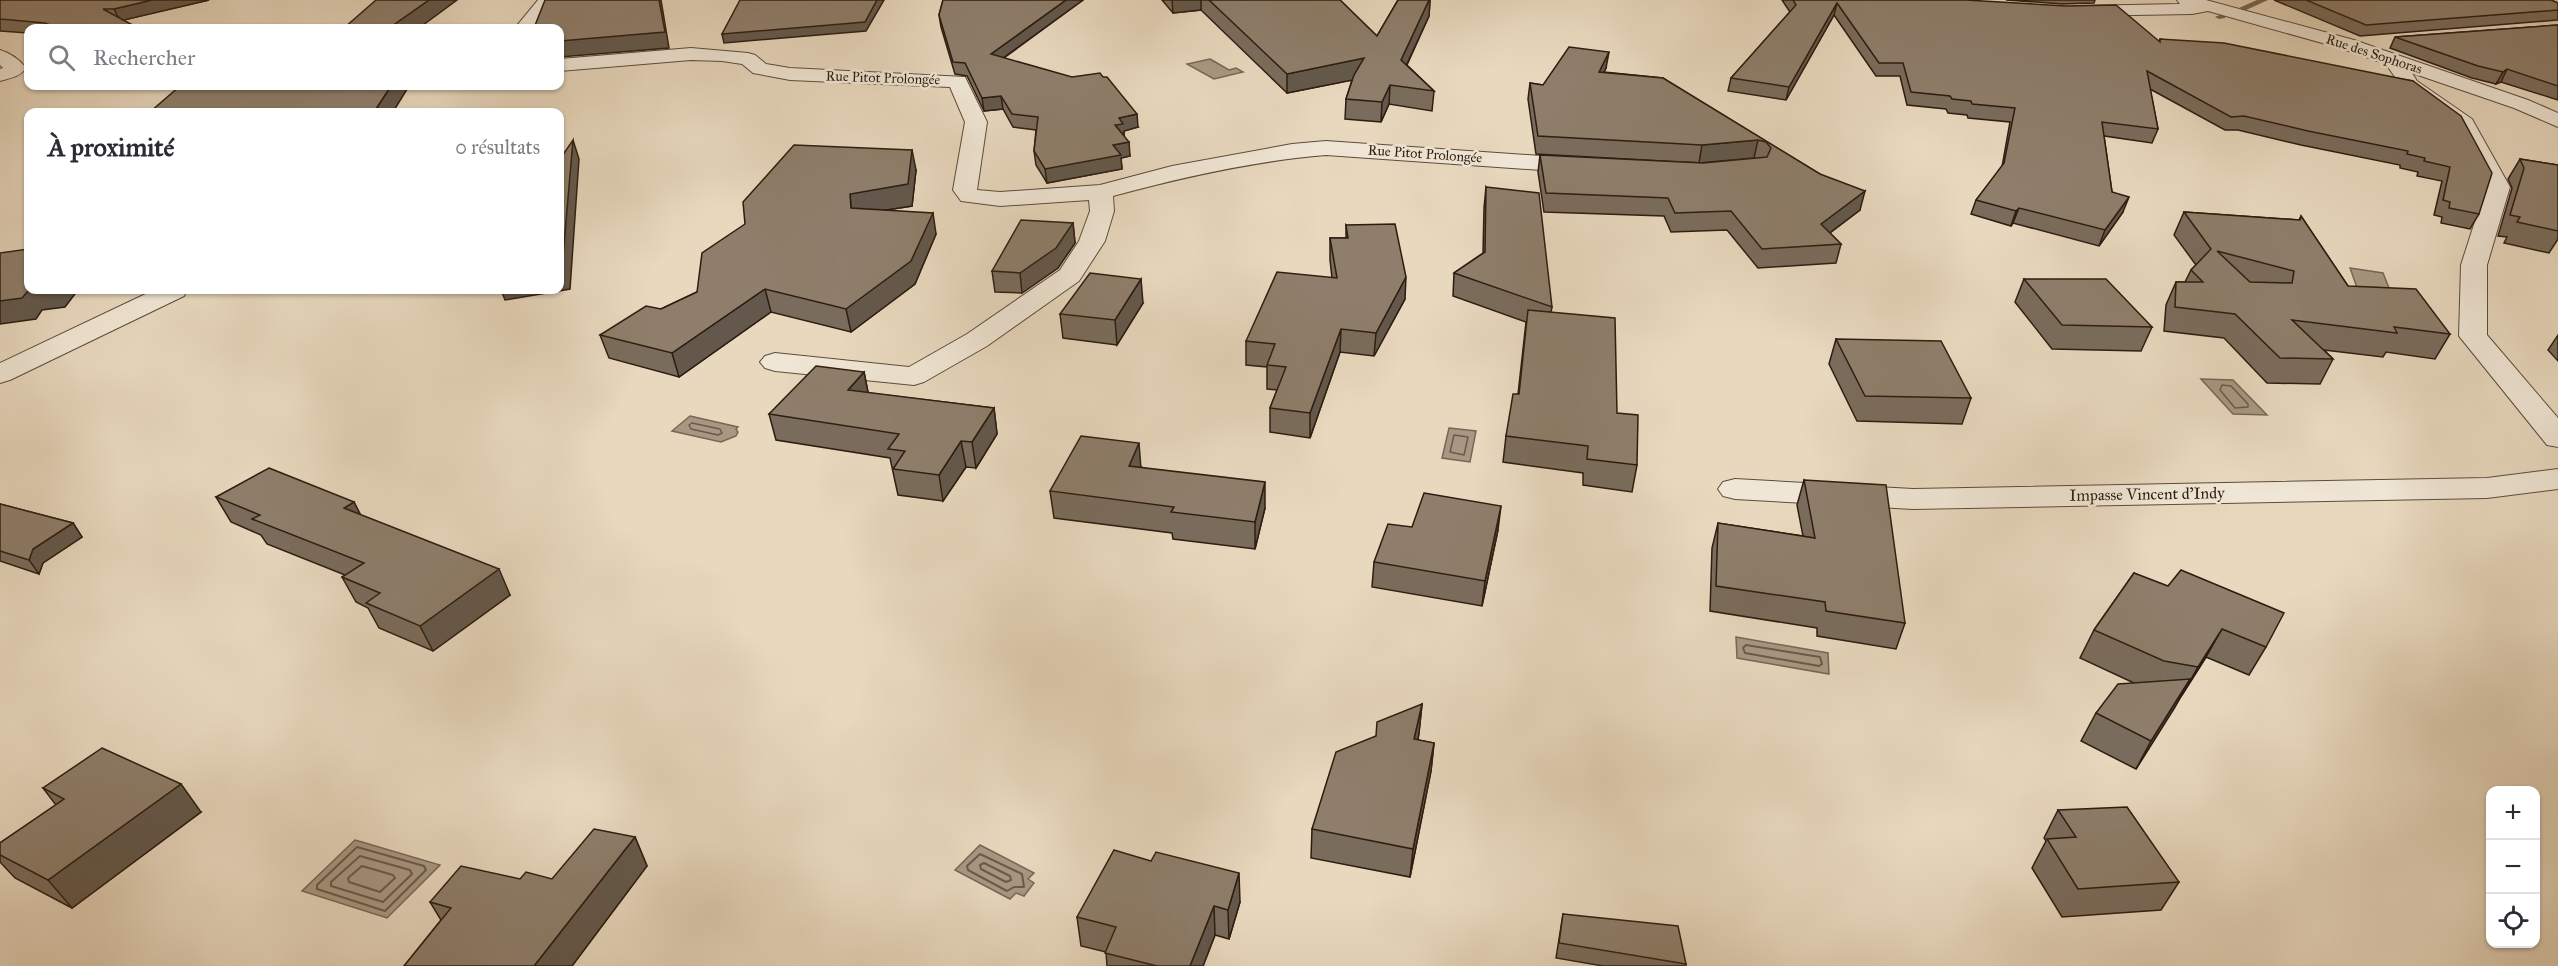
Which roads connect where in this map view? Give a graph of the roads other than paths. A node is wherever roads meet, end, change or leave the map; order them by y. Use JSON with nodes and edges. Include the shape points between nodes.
{"nodes":[{"id":1,"x":547,"y":0,"type":"edge"},
{"id":2,"x":2186,"y":0,"type":"edge"},
{"id":3,"x":2205,"y":3,"type":"edge"},
{"id":4,"x":2062,"y":11,"type":"edge"},
{"id":5,"x":527,"y":24,"type":"edge"},
{"id":6,"x":2394,"y":51,"type":"junction"},
{"id":7,"x":0,"y":56,"type":"edge"},
{"id":8,"x":564,"y":66,"type":"edge"},
{"id":9,"x":0,"y":75,"type":"edge"},
{"id":10,"x":2558,"y":121,"type":"edge"},
{"id":11,"x":1604,"y":167,"type":"edge"},
{"id":12,"x":1101,"y":192,"type":"junction"},
{"id":13,"x":166,"y":294,"type":"edge"},
{"id":14,"x":775,"y":362,"type":"dead end"},
{"id":15,"x":0,"y":374,"type":"edge"},
{"id":16,"x":2558,"y":438,"type":"edge"},
{"id":17,"x":2558,"y":479,"type":"edge"},
{"id":18,"x":1736,"y":489,"type":"dead end"}],
"edges":[{"from":1,"to":5,"type":"street"},
{"from":2,"to":3,"type":"street","name":"Rue des Sophoras"},
{"from":3,"to":4,"type":"street","via":[[2192,9]]},
{"from":3,"to":6,"type":"street","name":"Rue des Sophoras","via":[[2347,44]]},
{"from":6,"to":10,"type":"street","name":"Rue des Sophoras"},
{"from":6,"to":16,"type":"street","via":[[2410,86],[2464,124],[2498,187],[2474,265],[2473,336]]},
{"from":7,"to":9,"type":"street","via":[[16,68]]},
{"from":8,"to":12,"type":"street","name":"Rue Pitot Prolongée","via":[[691,54],[722,55],[748,59],[760,69],[790,74],[957,81],[976,122],[965,190],[969,196],[1000,199]]},
{"from":11,"to":12,"type":"street","name":"Rue Pitot Prolongée","via":[[1326,148],[1172,173]]},
{"from":12,"to":14,"type":"street","via":[[1102,211],[1092,240],[1070,275],[977,340],[914,375]]},
{"from":13,"to":15,"type":"street"},
{"from":17,"to":18,"type":"street","name":"Impasse Vincent d'Indy","via":[[2487,488],[1913,499]]}]}
